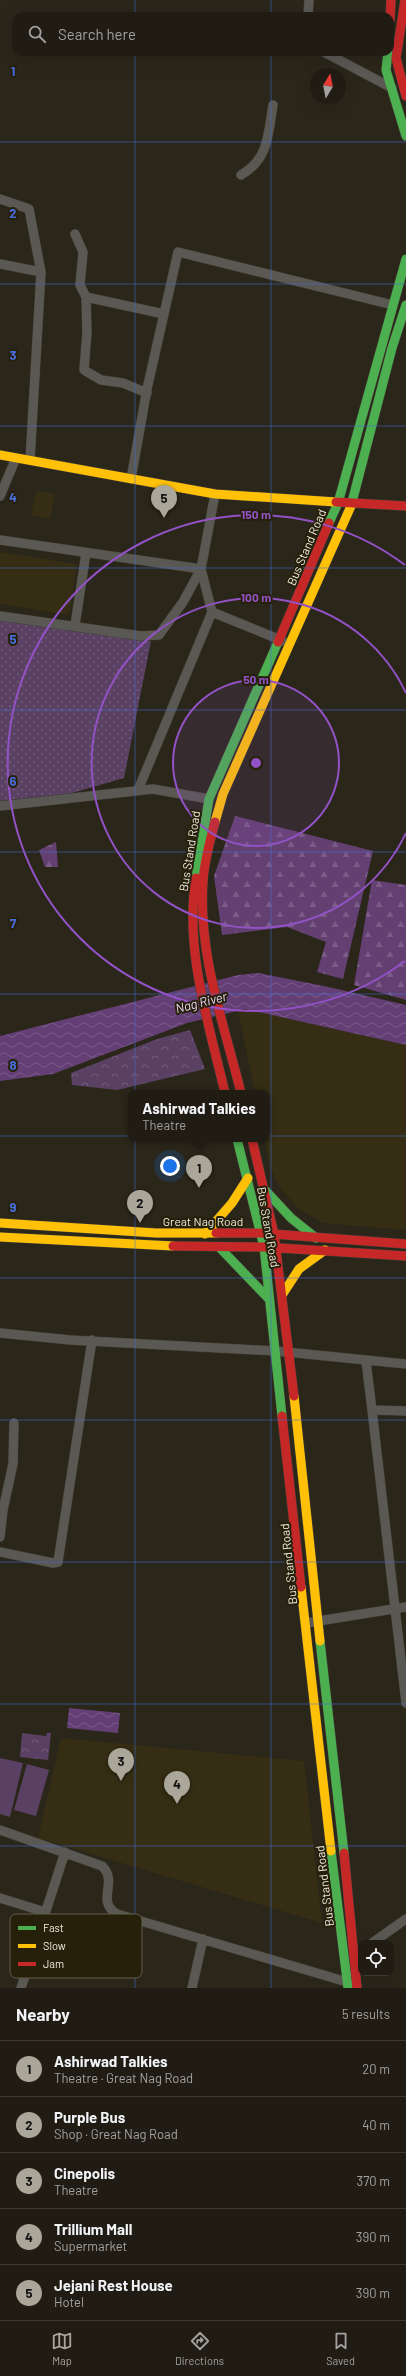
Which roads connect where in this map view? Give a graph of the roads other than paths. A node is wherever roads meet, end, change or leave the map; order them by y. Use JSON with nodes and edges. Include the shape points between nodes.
{"nodes":[{"id":1,"x":309,"y":0,"type":"edge"},
{"id":2,"x":391,"y":0,"type":"edge"},
{"id":3,"x":405,"y":0,"type":"edge"},
{"id":4,"x":308,"y":12,"type":"edge"},
{"id":5,"x":390,"y":12,"type":"edge"},
{"id":6,"x":332,"y":56,"type":"edge"},
{"id":7,"x":388,"y":56,"type":"edge"},
{"id":8,"x":392,"y":88,"type":"junction"},
{"id":9,"x":406,"y":96,"type":"edge"},
{"id":10,"x":273,"y":105,"type":"dead end"},
{"id":11,"x":406,"y":136,"type":"edge"},
{"id":12,"x":241,"y":175,"type":"dead end"},
{"id":13,"x":0,"y":199,"type":"edge"},
{"id":14,"x":75,"y":234,"type":"dead end"},
{"id":15,"x":406,"y":259,"type":"edge"},
{"id":16,"x":0,"y":264,"type":"edge"},
{"id":17,"x":41,"y":272,"type":"junction"},
{"id":18,"x":86,"y":297,"type":"junction"},
{"id":19,"x":393,"y":304,"type":"junction"},
{"id":20,"x":406,"y":305,"type":"edge"},
{"id":21,"x":164,"y":314,"type":"junction"},
{"id":22,"x":147,"y":394,"type":"junction"},
{"id":23,"x":0,"y":455,"type":"edge"},
{"id":24,"x":16,"y":458,"type":"junction"},
{"id":25,"x":30,"y":460,"type":"junction"},
{"id":26,"x":131,"y":478,"type":"junction"},
{"id":27,"x":215,"y":494,"type":"junction"},
{"id":28,"x":0,"y":496,"type":"edge"},
{"id":29,"x":338,"y":503,"type":"junction"},
{"id":30,"x":352,"y":504,"type":"junction"},
{"id":31,"x":406,"y":506,"type":"edge"},
{"id":32,"x":0,"y":540,"type":"edge"},
{"id":33,"x":86,"y":553,"type":"junction"},
{"id":34,"x":201,"y":569,"type":"junction"},
{"id":35,"x":212,"y":612,"type":"junction"},
{"id":36,"x":0,"y":616,"type":"edge"},
{"id":37,"x":74,"y":625,"type":"junction"},
{"id":38,"x":280,"y":639,"type":"junction"},
{"id":39,"x":290,"y":645,"type":"junction"},
{"id":40,"x":138,"y":790,"type":"junction"},
{"id":41,"x":209,"y":800,"type":"junction"},
{"id":42,"x":0,"y":806,"type":"edge"},
{"id":43,"x":215,"y":994,"type":"junction"},
{"id":44,"x":204,"y":997,"type":"junction"},
{"id":45,"x":224,"y":1090,"type":"edge"},
{"id":46,"x":240,"y":1090,"type":"edge"},
{"id":47,"x":238,"y":1142,"type":"edge"},
{"id":48,"x":253,"y":1142,"type":"edge"},
{"id":49,"x":248,"y":1178,"type":"junction"},
{"id":50,"x":264,"y":1189,"type":"junction"},
{"id":51,"x":0,"y":1223,"type":"edge"},
{"id":52,"x":260,"y":1233,"type":"junction"},
{"id":53,"x":205,"y":1234,"type":"junction"},
{"id":54,"x":274,"y":1234,"type":"junction"},
{"id":55,"x":0,"y":1237,"type":"edge"},
{"id":56,"x":316,"y":1238,"type":"junction"},
{"id":57,"x":406,"y":1244,"type":"edge"},
{"id":58,"x":264,"y":1247,"type":"junction"},
{"id":59,"x":276,"y":1247,"type":"junction"},
{"id":60,"x":220,"y":1248,"type":"junction"},
{"id":61,"x":325,"y":1250,"type":"junction"},
{"id":62,"x":406,"y":1256,"type":"edge"},
{"id":63,"x":282,"y":1295,"type":"junction"},
{"id":64,"x":268,"y":1298,"type":"junction"},
{"id":65,"x":0,"y":1333,"type":"edge"},
{"id":66,"x":92,"y":1340,"type":"junction"},
{"id":67,"x":276,"y":1351,"type":"junction"},
{"id":68,"x":289,"y":1354,"type":"junction"},
{"id":69,"x":366,"y":1361,"type":"junction"},
{"id":70,"x":406,"y":1364,"type":"edge"},
{"id":71,"x":372,"y":1410,"type":"junction"},
{"id":72,"x":406,"y":1411,"type":"edge"},
{"id":73,"x":14,"y":1423,"type":"dead end"},
{"id":74,"x":1,"y":1510,"type":"edge"},
{"id":75,"x":0,"y":1537,"type":"edge"},
{"id":76,"x":0,"y":1552,"type":"edge"},
{"id":77,"x":406,"y":1607,"type":"edge"},
{"id":78,"x":396,"y":1608,"type":"junction"},
{"id":79,"x":320,"y":1621,"type":"junction"},
{"id":80,"x":306,"y":1623,"type":"junction"},
{"id":81,"x":405,"y":1686,"type":"edge"},
{"id":82,"x":406,"y":1703,"type":"edge"},
{"id":83,"x":0,"y":1830,"type":"edge"},
{"id":84,"x":65,"y":1852,"type":"junction"},
{"id":85,"x":0,"y":1898,"type":"edge"},
{"id":86,"x":45,"y":1912,"type":"joint"},
{"id":87,"x":117,"y":1914,"type":"edge"},
{"id":88,"x":406,"y":1919,"type":"edge"},
{"id":89,"x":142,"y":1921,"type":"edge"},
{"id":90,"x":203,"y":1939,"type":"junction"},
{"id":91,"x":376,"y":1940,"type":"edge"},
{"id":92,"x":357,"y":1953,"type":"edge"},
{"id":93,"x":345,"y":1962,"type":"junction"},
{"id":94,"x":24,"y":1978,"type":"edge"},
{"id":95,"x":347,"y":1985,"type":"edge"},
{"id":96,"x":21,"y":1988,"type":"edge"},
{"id":97,"x":192,"y":1988,"type":"edge"},
{"id":98,"x":357,"y":1988,"type":"edge"}],
"edges":[{"from":1,"to":4,"type":"street"},
{"from":2,"to":5,"type":"main road"},
{"from":3,"to":9,"type":"main road","via":[[396,58]]},
{"from":6,"to":8,"type":"street"},
{"from":7,"to":8,"type":"main road","via":[[386,70]]},
{"from":8,"to":11,"type":"main road"},
{"from":10,"to":12,"type":"street","via":[[262,156],[253,168]]},
{"from":13,"to":17,"type":"street","via":[[29,208]]},
{"from":14,"to":18,"type":"street","via":[[83,252],[80,285]]},
{"from":15,"to":19,"type":"main road","name":"Bus Stand Road"},
{"from":16,"to":17,"type":"street"},
{"from":17,"to":25,"type":"street"},
{"from":18,"to":21,"type":"street"},
{"from":18,"to":22,"type":"street","via":[[84,370],[101,380],[123,383]]},
{"from":19,"to":21,"type":"street","via":[[178,252]]},
{"from":19,"to":29,"type":"main road","name":"Bus Stand Road"},
{"from":20,"to":30,"type":"main road","via":[[392,348]]},
{"from":21,"to":22,"type":"street"},
{"from":22,"to":26,"type":"street"},
{"from":23,"to":24,"type":"main road"},
{"from":24,"to":25,"type":"main road"},
{"from":24,"to":28,"type":"street"},
{"from":25,"to":26,"type":"main road"},
{"from":26,"to":27,"type":"main road"},
{"from":27,"to":29,"type":"main road"},
{"from":27,"to":34,"type":"street"},
{"from":29,"to":30,"type":"main road"},
{"from":29,"to":38,"type":"main road","name":"Bus Stand Road"},
{"from":30,"to":31,"type":"main road"},
{"from":30,"to":39,"type":"main road"},
{"from":32,"to":33,"type":"street"},
{"from":33,"to":34,"type":"street"},
{"from":33,"to":37,"type":"street"},
{"from":34,"to":35,"type":"street"},
{"from":34,"to":37,"type":"street","via":[[183,602],[159,635],[141,636]]},
{"from":35,"to":38,"type":"street"},
{"from":35,"to":40,"type":"street"},
{"from":36,"to":37,"type":"street"},
{"from":38,"to":39,"type":"street"},
{"from":38,"to":41,"type":"main road","name":"Bus Stand Road"},
{"from":39,"to":43,"type":"main road","via":[[223,794],[213,834],[203,881],[203,932]]},
{"from":40,"to":41,"type":"street","via":[[153,789]]},
{"from":40,"to":42,"type":"street"},
{"from":41,"to":44,"type":"main road","name":"Bus Stand Road","via":[[192,902],[199,979]]},
{"from":43,"to":44,"type":"main road"},
{"from":43,"to":46,"type":"main road"},
{"from":44,"to":45,"type":"main road"},
{"from":47,"to":49,"type":"main road","name":"Bus Stand Road"},
{"from":48,"to":50,"type":"main road"},
{"from":49,"to":52,"type":"main road","name":"Bus Stand Road"},
{"from":49,"to":53,"type":"main road","via":[[232,1203]]},
{"from":50,"to":54,"type":"main road"},
{"from":50,"to":56,"type":"main road","via":[[291,1218]]},
{"from":51,"to":53,"type":"main road","name":"Great Nag Road"},
{"from":52,"to":53,"type":"main road","name":"Great Nag Road"},
{"from":52,"to":54,"type":"main road","name":"Great Nag Road"},
{"from":52,"to":58,"type":"main road","name":"Bus Stand Road"},
{"from":54,"to":56,"type":"main road","name":"Great Nag Road"},
{"from":54,"to":59,"type":"main road"},
{"from":55,"to":60,"type":"main road","name":"Great Nag Road"},
{"from":56,"to":57,"type":"main road","name":"Great Nag Road"},
{"from":58,"to":59,"type":"main road","name":"Great Nag Road"},
{"from":58,"to":60,"type":"main road","name":"Great Nag Road"},
{"from":58,"to":64,"type":"main road","name":"Bus Stand Road"},
{"from":59,"to":61,"type":"main road","name":"Great Nag Road"},
{"from":59,"to":63,"type":"main road"},
{"from":60,"to":64,"type":"main road"},
{"from":61,"to":62,"type":"main road","name":"Great Nag Road"},
{"from":61,"to":63,"type":"main road","via":[[299,1269]]},
{"from":63,"to":68,"type":"main road"},
{"from":64,"to":67,"type":"main road","name":"Bus Stand Road"},
{"from":65,"to":66,"type":"street"},
{"from":66,"to":67,"type":"street"},
{"from":66,"to":76,"type":"street","via":[[58,1562]]},
{"from":67,"to":68,"type":"street"},
{"from":67,"to":80,"type":"main road","name":"Bus Stand Road"},
{"from":68,"to":69,"type":"street"},
{"from":68,"to":79,"type":"main road"},
{"from":69,"to":70,"type":"street"},
{"from":69,"to":71,"type":"street"},
{"from":71,"to":72,"type":"street"},
{"from":71,"to":78,"type":"street"},
{"from":73,"to":74,"type":"street","via":[[13,1464]]},
{"from":74,"to":75,"type":"street"},
{"from":77,"to":78,"type":"street"},
{"from":78,"to":79,"type":"street"},
{"from":78,"to":81,"type":"street"},
{"from":79,"to":80,"type":"street"},
{"from":79,"to":92,"type":"main road","via":[[326,1711]]},
{"from":80,"to":93,"type":"main road","name":"Bus Stand Road","via":[[321,1772]]},
{"from":81,"to":82,"type":"street"},
{"from":83,"to":84,"type":"street"},
{"from":84,"to":86,"type":"street"},
{"from":84,"to":87,"type":"street","via":[[102,1866],[108,1871],[106,1904],[109,1910]]},
{"from":85,"to":86,"type":"street"},
{"from":88,"to":91,"type":"street"},
{"from":89,"to":90,"type":"street"},
{"from":90,"to":95,"type":"street"},
{"from":90,"to":97,"type":"street"},
{"from":92,"to":93,"type":"street"},
{"from":92,"to":98,"type":"main road"},
{"from":93,"to":95,"type":"main road","name":"Bus Stand Road"},
{"from":94,"to":96,"type":"street"}]}
